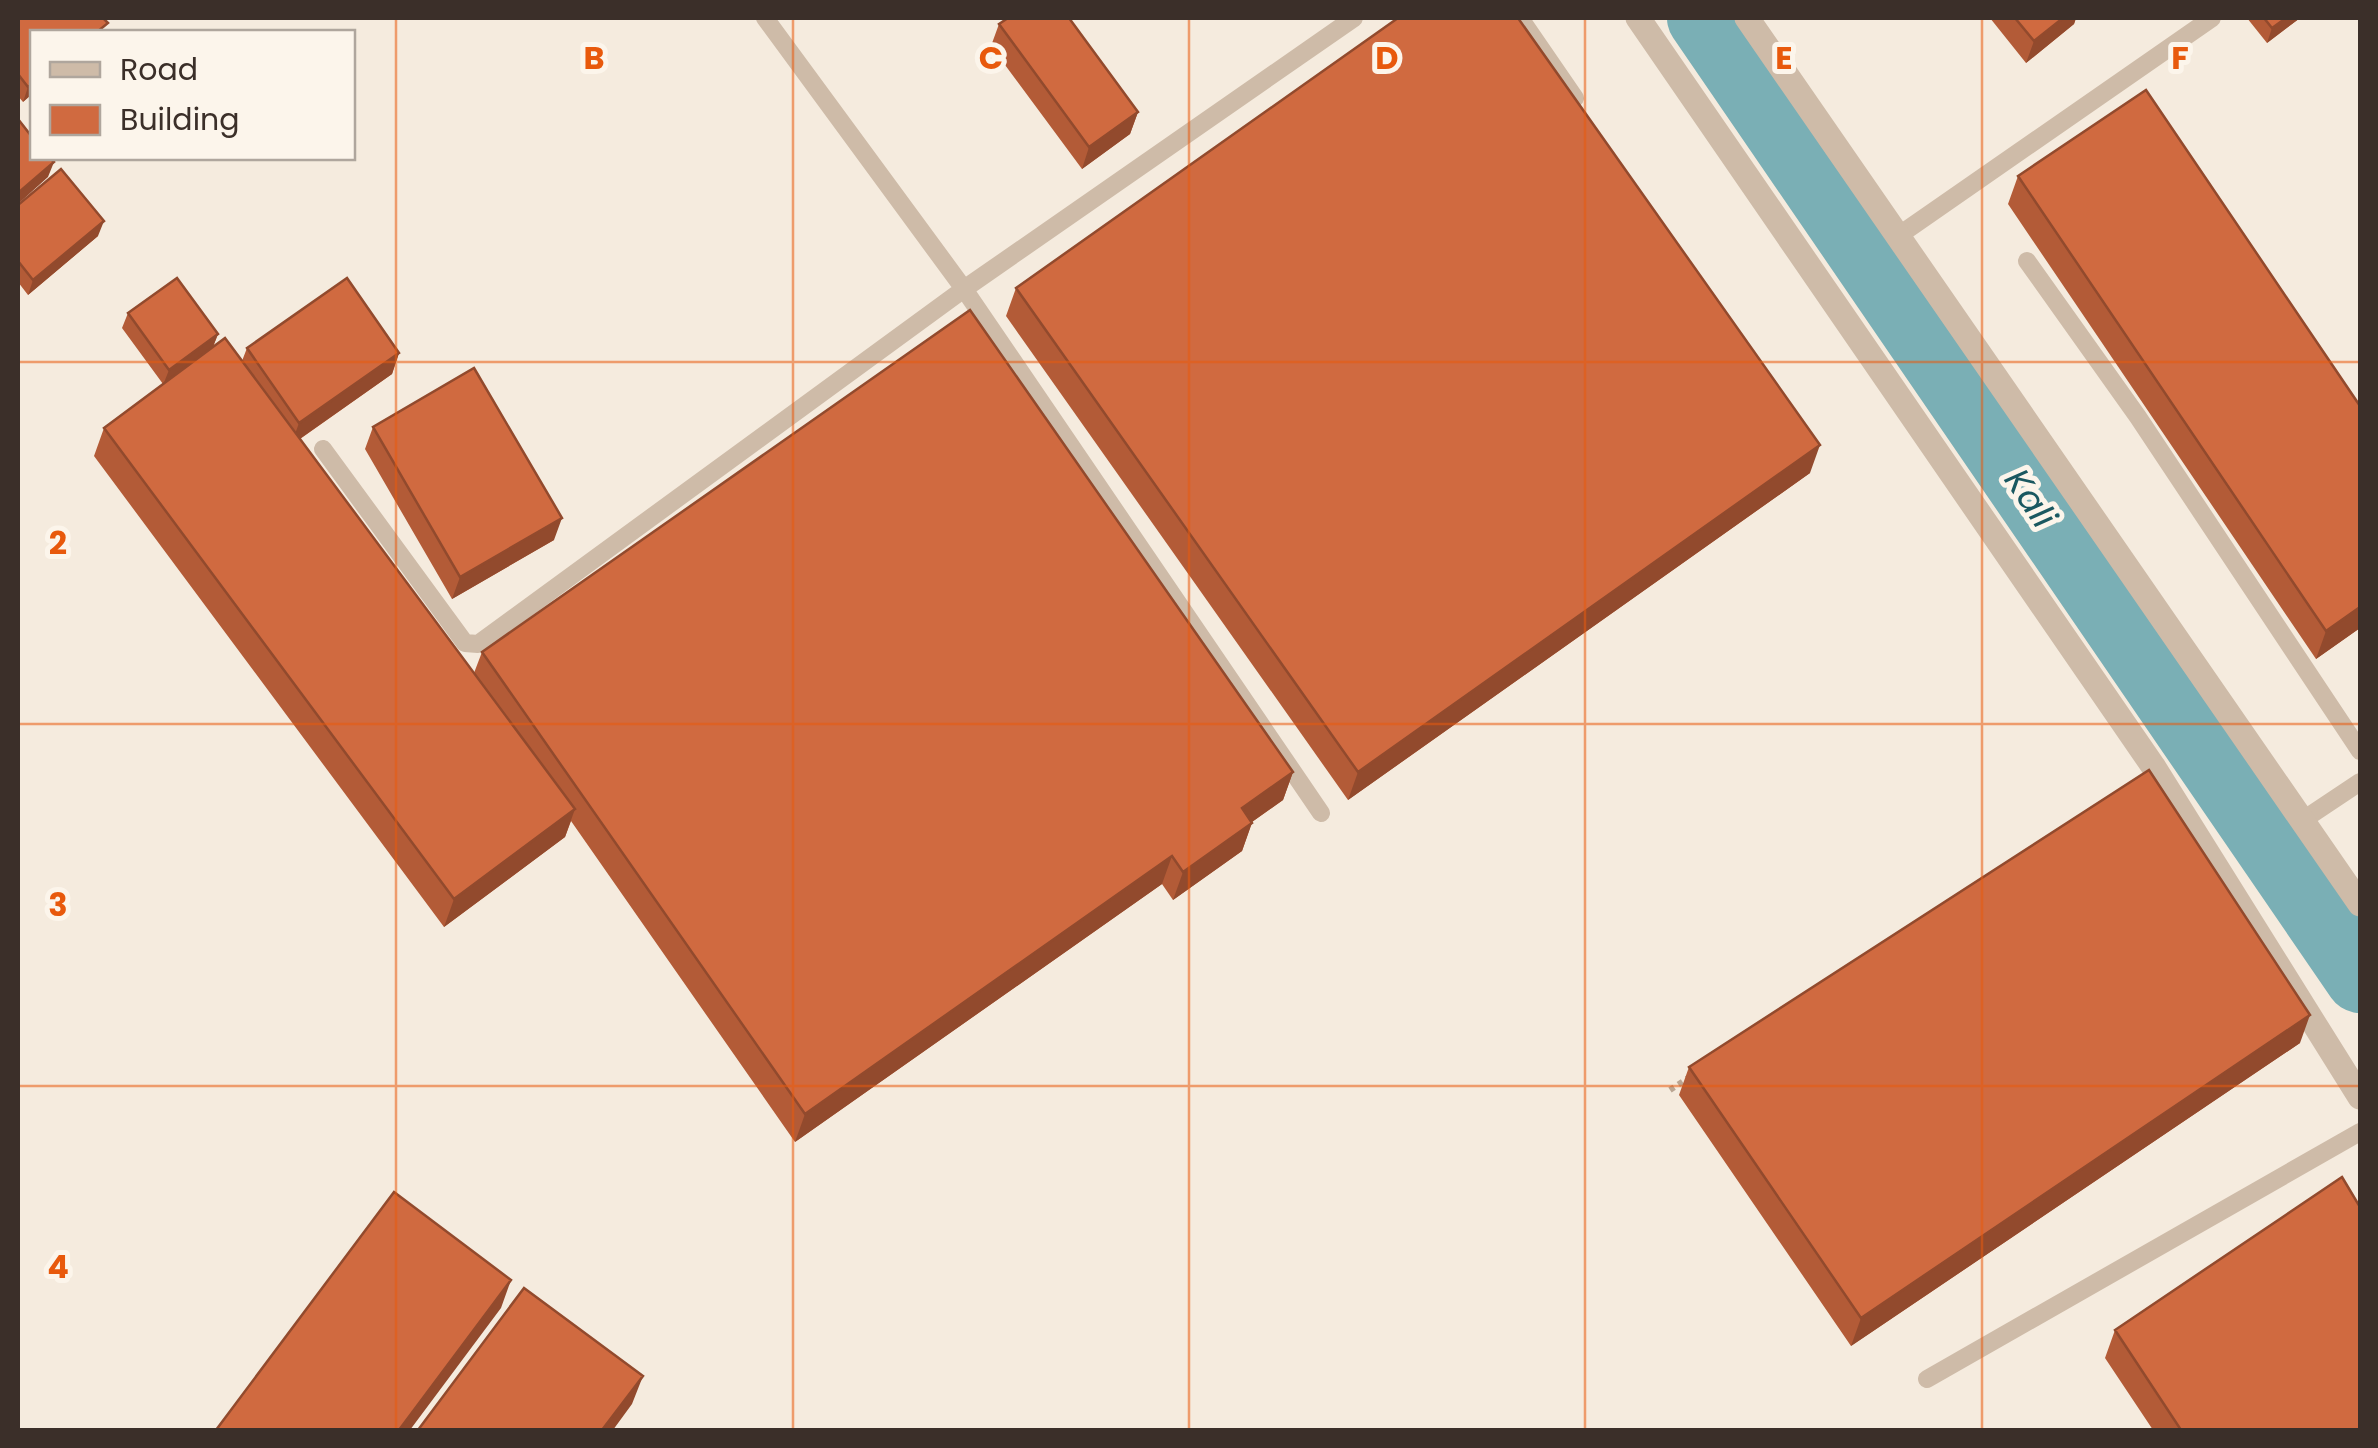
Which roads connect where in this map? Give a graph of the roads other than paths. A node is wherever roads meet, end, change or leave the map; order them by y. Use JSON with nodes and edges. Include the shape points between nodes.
{"nodes":[{"id":1,"x":765,"y":18,"type":"edge"},
{"id":2,"x":1354,"y":18,"type":"edge"},
{"id":3,"x":1520,"y":18,"type":"edge"},
{"id":4,"x":1638,"y":18,"type":"edge"},
{"id":5,"x":1747,"y":18,"type":"edge"},
{"id":6,"x":2212,"y":18,"type":"edge"},
{"id":7,"x":1586,"y":116,"type":"edge"},
{"id":8,"x":1898,"y":236,"type":"junction"},
{"id":9,"x":2027,"y":261,"type":"dead end"},
{"id":10,"x":964,"y":289,"type":"junction"},
{"id":11,"x":323,"y":449,"type":"dead end"},
{"id":12,"x":2360,"y":752,"type":"edge"},
{"id":13,"x":2360,"y":782,"type":"edge"},
{"id":14,"x":1321,"y":813,"type":"dead end"},
{"id":15,"x":2302,"y":820,"type":"junction"},
{"id":16,"x":2360,"y":904,"type":"edge"},
{"id":17,"x":2360,"y":1097,"type":"edge"},
{"id":18,"x":2360,"y":1132,"type":"edge"},
{"id":19,"x":1927,"y":1379,"type":"dead end"}],
"edges":[{"from":1,"to":10,"type":"lane"},
{"from":2,"to":10,"type":"lane"},
{"from":3,"to":7,"type":"lane"},
{"from":4,"to":17,"type":"street","via":[[2153,766]]},
{"from":5,"to":8,"type":"street"},
{"from":6,"to":8,"type":"lane"},
{"from":8,"to":15,"type":"street"},
{"from":9,"to":12,"type":"lane"},
{"from":10,"to":11,"type":"lane","via":[[478,644],[465,643]]},
{"from":10,"to":14,"type":"lane"},
{"from":13,"to":15,"type":"lane"},
{"from":15,"to":16,"type":"street"},
{"from":18,"to":19,"type":"lane"}]}
